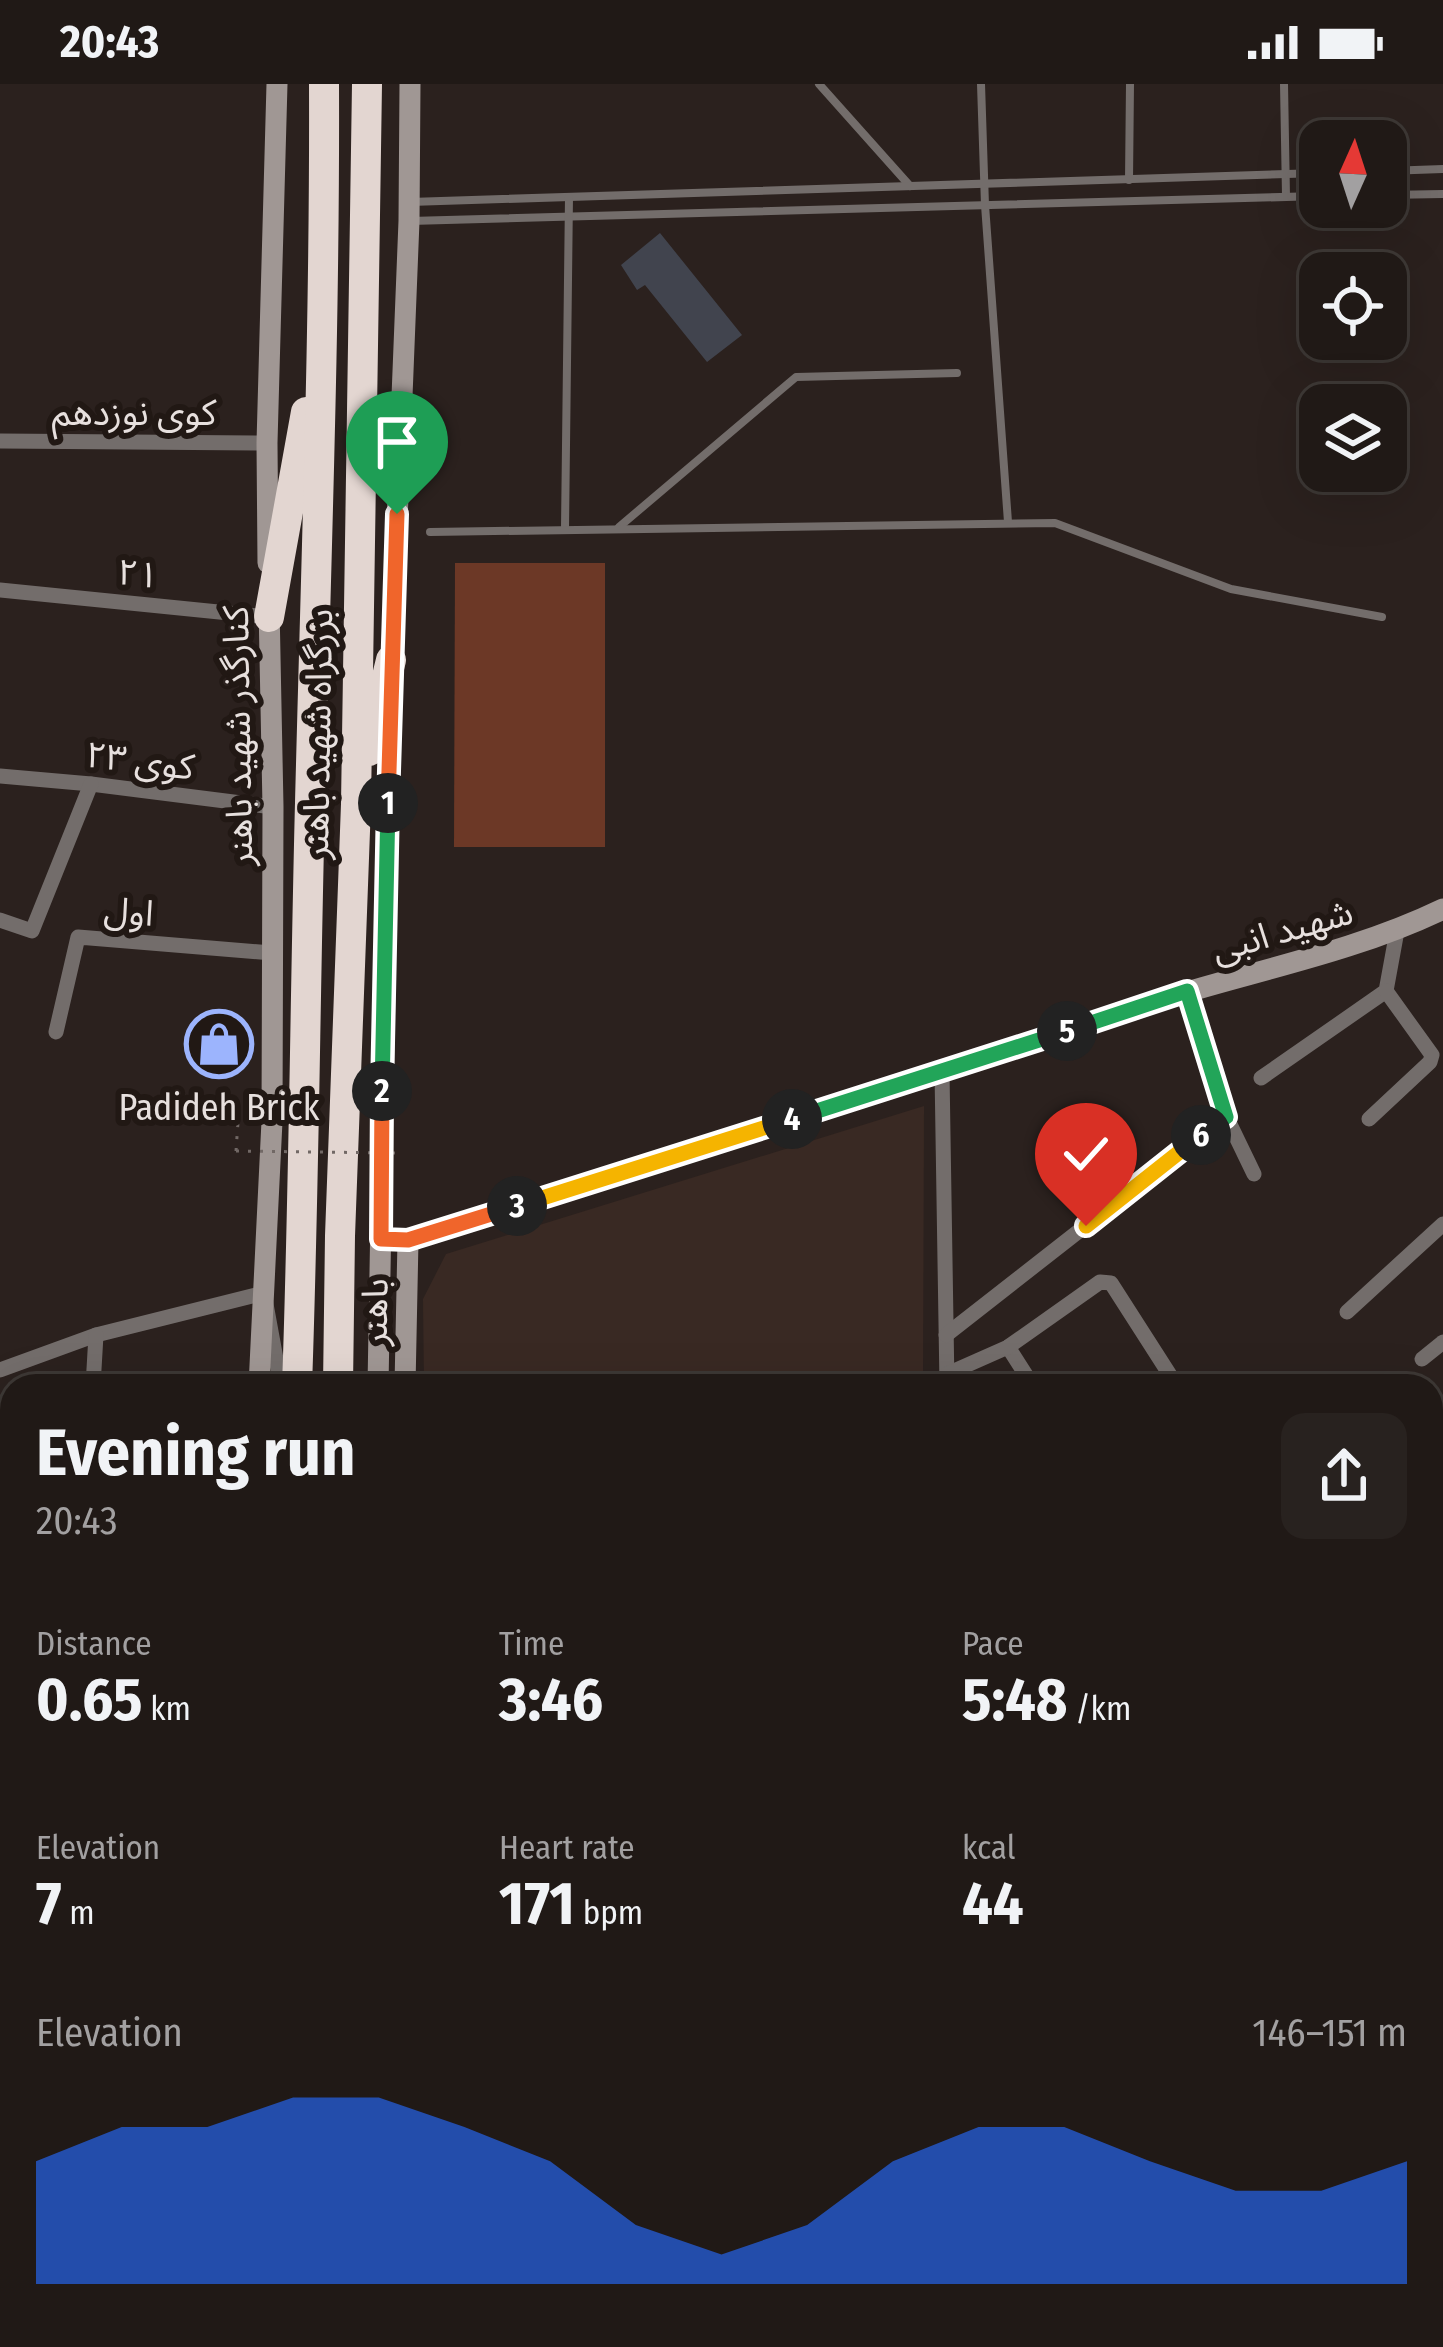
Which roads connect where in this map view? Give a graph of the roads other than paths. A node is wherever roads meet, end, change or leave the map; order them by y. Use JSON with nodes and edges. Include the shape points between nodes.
{"nodes":[{"id":1,"x":277,"y":84,"type":"edge"},
{"id":2,"x":324,"y":84,"type":"edge"},
{"id":3,"x":367,"y":84,"type":"edge"},
{"id":4,"x":410,"y":84,"type":"edge"},
{"id":5,"x":819,"y":84,"type":"edge"},
{"id":6,"x":980,"y":84,"type":"edge"},
{"id":7,"x":1130,"y":84,"type":"edge"},
{"id":8,"x":1284,"y":84,"type":"edge"},
{"id":9,"x":1443,"y":170,"type":"edge"},
{"id":10,"x":1407,"y":171,"type":"edge"},
{"id":11,"x":1299,"y":174,"type":"edge"},
{"id":12,"x":1285,"y":175,"type":"junction"},
{"id":13,"x":1130,"y":180,"type":"junction"},
{"id":14,"x":984,"y":184,"type":"junction"},
{"id":15,"x":911,"y":187,"type":"junction"},
{"id":16,"x":1443,"y":194,"type":"edge"},
{"id":17,"x":1407,"y":195,"type":"edge"},
{"id":18,"x":1286,"y":196,"type":"junction"},
{"id":19,"x":1299,"y":196,"type":"edge"},
{"id":20,"x":569,"y":197,"type":"junction"},
{"id":21,"x":985,"y":205,"type":"junction"},
{"id":22,"x":409,"y":212,"type":"junction"},
{"id":23,"x":569,"y":217,"type":"junction"},
{"id":24,"x":325,"y":220,"type":"junction"},
{"id":25,"x":365,"y":220,"type":"junction"},
{"id":26,"x":324,"y":311,"type":"junction"},
{"id":27,"x":957,"y":373,"type":"dead end"},
{"id":28,"x":0,"y":441,"type":"edge"},
{"id":29,"x":267,"y":442,"type":"junction"},
{"id":30,"x":1008,"y":523,"type":"junction"},
{"id":31,"x":618,"y":528,"type":"junction"},
{"id":32,"x":565,"y":529,"type":"junction"},
{"id":33,"x":430,"y":532,"type":"dead end"},
{"id":34,"x":0,"y":590,"type":"edge"},
{"id":35,"x":269,"y":617,"type":"junction"},
{"id":36,"x":1382,"y":617,"type":"dead end"},
{"id":37,"x":391,"y":660,"type":"junction"},
{"id":38,"x":0,"y":776,"type":"edge"},
{"id":39,"x":91,"y":784,"type":"junction"},
{"id":40,"x":356,"y":804,"type":"junction"},
{"id":41,"x":273,"y":807,"type":"junction"},
{"id":42,"x":1443,"y":909,"type":"edge"},
{"id":43,"x":0,"y":920,"type":"edge"},
{"id":44,"x":1397,"y":931,"type":"junction"},
{"id":45,"x":272,"y":953,"type":"junction"},
{"id":46,"x":1187,"y":991,"type":"junction"},
{"id":47,"x":1386,"y":991,"type":"junction"},
{"id":48,"x":56,"y":1032,"type":"dead end"},
{"id":49,"x":942,"y":1072,"type":"junction"},
{"id":50,"x":1261,"y":1078,"type":"dead end"},
{"id":51,"x":1226,"y":1117,"type":"junction"},
{"id":52,"x":1369,"y":1119,"type":"dead end"},
{"id":53,"x":1254,"y":1174,"type":"dead end"},
{"id":54,"x":1443,"y":1224,"type":"edge"},
{"id":55,"x":381,"y":1239,"type":"junction"},
{"id":56,"x":408,"y":1240,"type":"junction"},
{"id":57,"x":264,"y":1293,"type":"junction"},
{"id":58,"x":1347,"y":1312,"type":"dead end"},
{"id":59,"x":96,"y":1335,"type":"junction"},
{"id":60,"x":946,"y":1335,"type":"junction"},
{"id":61,"x":1443,"y":1342,"type":"edge"},
{"id":62,"x":1008,"y":1347,"type":"junction"},
{"id":63,"x":1422,"y":1360,"type":"dead end"},
{"id":64,"x":0,"y":1370,"type":"edge"},
{"id":65,"x":94,"y":1374,"type":"edge"},
{"id":66,"x":260,"y":1374,"type":"edge"},
{"id":67,"x":279,"y":1374,"type":"edge"},
{"id":68,"x":297,"y":1374,"type":"edge"},
{"id":69,"x":338,"y":1374,"type":"edge"},
{"id":70,"x":378,"y":1374,"type":"edge"},
{"id":71,"x":405,"y":1374,"type":"edge"},
{"id":72,"x":947,"y":1374,"type":"edge"},
{"id":73,"x":958,"y":1374,"type":"edge"},
{"id":74,"x":1025,"y":1374,"type":"edge"},
{"id":75,"x":1170,"y":1374,"type":"edge"}],
"edges":[{"from":1,"to":29,"type":"main road","name":"کنارگذر شهید باهنر"},
{"from":2,"to":24,"type":"highway","name":"بزرگراه شهید باهنر"},
{"from":3,"to":25,"type":"highway","name":"بزرگراه شهید باهنر"},
{"from":4,"to":22,"type":"main road"},
{"from":5,"to":15,"type":"lane"},
{"from":6,"to":14,"type":"lane"},
{"from":7,"to":13,"type":"lane"},
{"from":8,"to":12,"type":"lane"},
{"from":9,"to":10,"type":"lane"},
{"from":11,"to":12,"type":"lane"},
{"from":12,"to":13,"type":"lane"},
{"from":12,"to":18,"type":"lane"},
{"from":13,"to":14,"type":"lane"},
{"from":14,"to":15,"type":"lane"},
{"from":14,"to":21,"type":"lane"},
{"from":15,"to":20,"type":"lane"},
{"from":16,"to":17,"type":"lane"},
{"from":18,"to":19,"type":"lane"},
{"from":18,"to":21,"type":"lane"},
{"from":20,"to":22,"type":"lane"},
{"from":20,"to":23,"type":"lane"},
{"from":21,"to":23,"type":"lane"},
{"from":21,"to":30,"type":"lane"},
{"from":22,"to":23,"type":"lane"},
{"from":22,"to":37,"type":"main road"},
{"from":23,"to":32,"type":"lane"},
{"from":24,"to":25,"type":"highway"},
{"from":24,"to":26,"type":"highway","name":"بزرگراه شهید باهنر"},
{"from":25,"to":40,"type":"highway","name":"بزرگراه شهید باهنر"},
{"from":26,"to":35,"type":"highway"},
{"from":26,"to":68,"type":"highway","name":"بزرگراه شهید باهنر"},
{"from":27,"to":31,"type":"lane","via":[[796,377]]},
{"from":28,"to":29,"type":"street","name":"کوی نوزدهم"},
{"from":29,"to":35,"type":"main road","name":"کنارگذر شهید باهنر"},
{"from":30,"to":31,"type":"lane"},
{"from":30,"to":36,"type":"lane","via":[[1055,523],[1231,589]]},
{"from":31,"to":32,"type":"lane"},
{"from":32,"to":33,"type":"lane"},
{"from":34,"to":35,"type":"street","name":"۲۱"},
{"from":35,"to":41,"type":"main road","name":"کنارگذر شهید باهنر"},
{"from":37,"to":40,"type":"highway"},
{"from":37,"to":55,"type":"main road"},
{"from":38,"to":39,"type":"street","name":"کوی ۲۳"},
{"from":39,"to":41,"type":"street","name":"کوی ۲۳"},
{"from":39,"to":43,"type":"street","via":[[32,931]]},
{"from":40,"to":69,"type":"highway","name":"بزرگراه شهید باهنر"},
{"from":41,"to":45,"type":"main road","name":"کنارگذر شهید باهنر"},
{"from":42,"to":44,"type":"main road","name":"شهید انبی"},
{"from":44,"to":46,"type":"main road","name":"شهید انبی"},
{"from":44,"to":47,"type":"street"},
{"from":45,"to":48,"type":"street","name":"اول","via":[[78,937]]},
{"from":45,"to":57,"type":"main road","name":"کنارگذر شهید باهنر"},
{"from":46,"to":49,"type":"main road","name":"شهید انبی"},
{"from":46,"to":51,"type":"street"},
{"from":47,"to":50,"type":"street"},
{"from":47,"to":52,"type":"street","via":[[1432,1055]]},
{"from":49,"to":56,"type":"main road","name":"شهید انبی"},
{"from":49,"to":60,"type":"street"},
{"from":51,"to":53,"type":"street"},
{"from":51,"to":60,"type":"street"},
{"from":54,"to":58,"type":"street"},
{"from":55,"to":56,"type":"main road","name":"شهید انبی"},
{"from":55,"to":70,"type":"main road"},
{"from":56,"to":71,"type":"main road","name":"باهنر"},
{"from":57,"to":59,"type":"street"},
{"from":57,"to":66,"type":"main road","name":"کنارگذر شهید باهنر"},
{"from":57,"to":67,"type":"street"},
{"from":59,"to":64,"type":"street"},
{"from":59,"to":65,"type":"street"},
{"from":60,"to":72,"type":"street"},
{"from":61,"to":63,"type":"street"},
{"from":62,"to":73,"type":"street"},
{"from":62,"to":74,"type":"street"},
{"from":62,"to":75,"type":"street","via":[[1106,1282]]}]}
